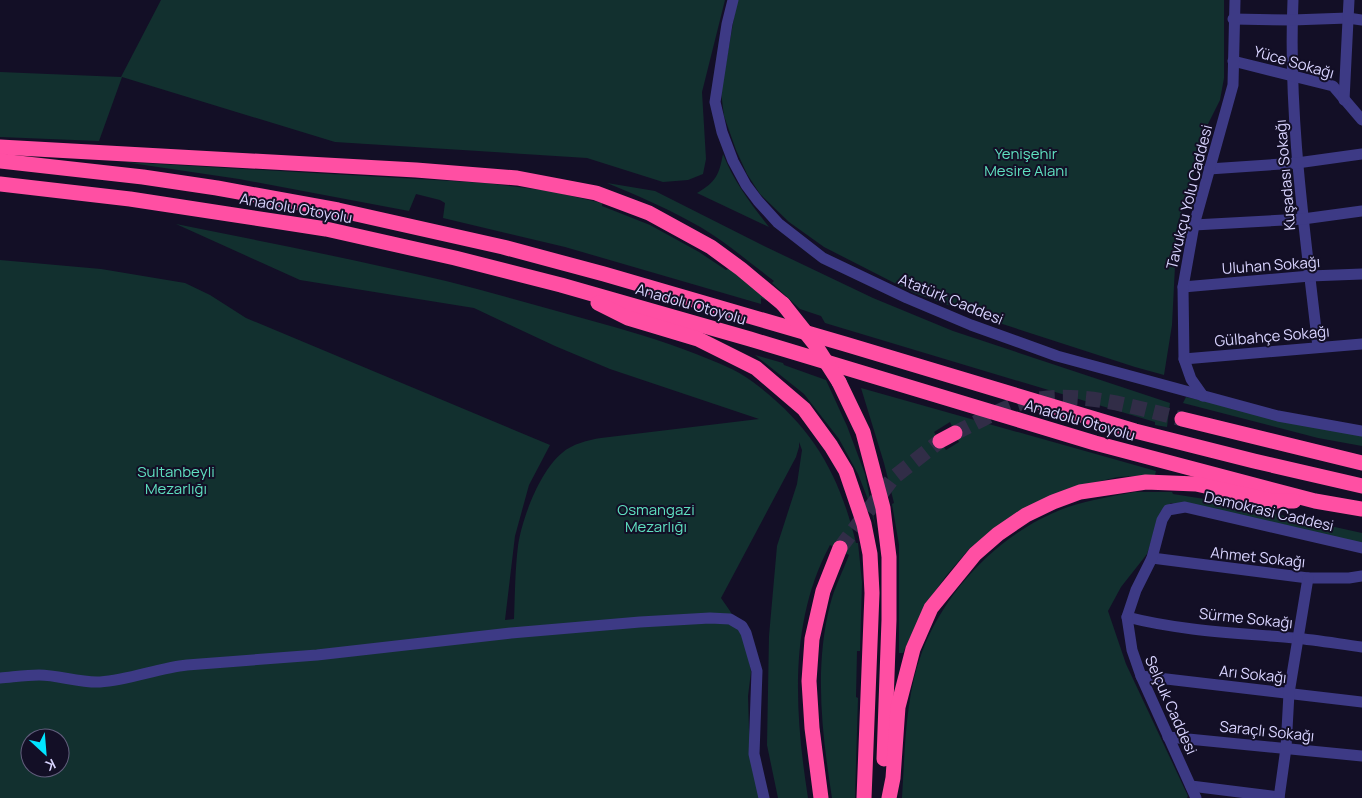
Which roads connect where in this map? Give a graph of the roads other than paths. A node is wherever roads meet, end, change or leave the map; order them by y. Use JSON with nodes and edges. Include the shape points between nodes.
{"nodes":[{"id":1,"x":733,"y":0,"type":"edge"},
{"id":2,"x":1235,"y":0,"type":"edge"},
{"id":3,"x":1293,"y":0,"type":"edge"},
{"id":4,"x":1349,"y":0,"type":"edge"},
{"id":5,"x":1348,"y":18,"type":"junction"},
{"id":6,"x":1233,"y":20,"type":"junction"},
{"id":7,"x":1292,"y":20,"type":"junction"},
{"id":8,"x":1362,"y":20,"type":"edge"},
{"id":9,"x":1233,"y":60,"type":"junction"},
{"id":10,"x":1293,"y":76,"type":"junction"},
{"id":11,"x":1344,"y":100,"type":"junction"},
{"id":12,"x":1362,"y":120,"type":"edge"},
{"id":13,"x":0,"y":147,"type":"edge"},
{"id":14,"x":1362,"y":154,"type":"edge"},
{"id":15,"x":0,"y":161,"type":"edge"},
{"id":16,"x":1297,"y":163,"type":"junction"},
{"id":17,"x":1209,"y":169,"type":"junction"},
{"id":18,"x":0,"y":184,"type":"edge"},
{"id":19,"x":1362,"y":211,"type":"edge"},
{"id":20,"x":1303,"y":219,"type":"junction"},
{"id":21,"x":1194,"y":225,"type":"junction"},
{"id":22,"x":1362,"y":274,"type":"edge"},
{"id":23,"x":1310,"y":276,"type":"junction"},
{"id":24,"x":561,"y":285,"type":"junction"},
{"id":25,"x":1183,"y":287,"type":"junction"},
{"id":26,"x":1362,"y":344,"type":"edge"},
{"id":27,"x":1318,"y":347,"type":"junction"},
{"id":28,"x":1184,"y":359,"type":"junction"},
{"id":29,"x":1204,"y":396,"type":"junction"},
{"id":30,"x":1182,"y":419,"type":"tunnel mouth"},
{"id":31,"x":1362,"y":431,"type":"edge"},
{"id":32,"x":955,"y":433,"type":"tunnel mouth"},
{"id":33,"x":940,"y":441,"type":"tunnel mouth"},
{"id":34,"x":1362,"y":463,"type":"edge"},
{"id":35,"x":1362,"y":486,"type":"edge"},
{"id":36,"x":1315,"y":501,"type":"junction"},
{"id":37,"x":1362,"y":509,"type":"edge"},
{"id":38,"x":1168,"y":510,"type":"joint"},
{"id":39,"x":840,"y":548,"type":"tunnel mouth"},
{"id":40,"x":1362,"y":548,"type":"edge"},
{"id":41,"x":1152,"y":558,"type":"junction"},
{"id":42,"x":1362,"y":576,"type":"edge"},
{"id":43,"x":1308,"y":578,"type":"junction"},
{"id":44,"x":1127,"y":617,"type":"junction"},
{"id":45,"x":1297,"y":638,"type":"junction"},
{"id":46,"x":1362,"y":647,"type":"edge"},
{"id":47,"x":1141,"y":676,"type":"junction"},
{"id":48,"x":0,"y":678,"type":"edge"},
{"id":49,"x":1289,"y":693,"type":"junction"},
{"id":50,"x":1362,"y":702,"type":"edge"},
{"id":51,"x":1168,"y":736,"type":"junction"},
{"id":52,"x":1286,"y":748,"type":"junction"},
{"id":53,"x":1362,"y":756,"type":"edge"},
{"id":54,"x":1191,"y":786,"type":"junction"},
{"id":55,"x":764,"y":798,"type":"edge"},
{"id":56,"x":822,"y":798,"type":"edge"},
{"id":57,"x":864,"y":798,"type":"edge"},
{"id":58,"x":885,"y":798,"type":"edge"},
{"id":59,"x":890,"y":798,"type":"edge"},
{"id":60,"x":1196,"y":798,"type":"edge"},
{"id":61,"x":1279,"y":798,"type":"edge"}],
"edges":[{"from":1,"to":29,"type":"street","name":"Atatürk Caddesi","via":[[715,102],[733,161],[746,185],[778,223],[823,258],[971,325],[1057,356]]},
{"from":2,"to":6,"type":"street","name":"Tavukçu Yolu Caddesi"},
{"from":3,"to":7,"type":"street","name":"Kuşadası Sokağı"},
{"from":4,"to":5,"type":"street"},
{"from":5,"to":7,"type":"street"},
{"from":5,"to":8,"type":"street"},
{"from":5,"to":11,"type":"street"},
{"from":6,"to":7,"type":"street"},
{"from":6,"to":9,"type":"street","name":"Tavukçu Yolu Caddesi"},
{"from":7,"to":10,"type":"street","name":"Kuşadası Sokağı"},
{"from":9,"to":10,"type":"street","name":"Yüce Sokağı"},
{"from":9,"to":17,"type":"street","name":"Tavukçu Yolu Caddesi","via":[[1233,85]]},
{"from":10,"to":11,"type":"street","name":"Yüce Sokağı","via":[[1333,86]]},
{"from":10,"to":16,"type":"street","name":"Kuşadası Sokağı"},
{"from":11,"to":12,"type":"street","name":"Yüce Sokağı"},
{"from":13,"to":58,"type":"highway","bridge":true,"via":[[517,178],[596,193],[649,213],[710,247],[741,269],[784,304],[814,343],[839,382],[863,432],[871,459],[883,508],[888,557]]},
{"from":14,"to":16,"type":"street"},
{"from":15,"to":35,"type":"highway","name":"Anadolu Otoyolu","via":[[217,188],[338,210],[503,247],[1135,431]]},
{"from":16,"to":17,"type":"street"},
{"from":16,"to":20,"type":"street","name":"Kuşadası Sokağı"},
{"from":17,"to":21,"type":"street","name":"Tavukçu Yolu Caddesi"},
{"from":18,"to":24,"type":"highway","name":"Anadolu Otoyolu","via":[[130,198],[326,230]]},
{"from":19,"to":20,"type":"street"},
{"from":20,"to":21,"type":"street"},
{"from":20,"to":23,"type":"street","name":"Kuşadası Sokağı"},
{"from":21,"to":25,"type":"street","name":"Tavukçu Yolu Caddesi"},
{"from":22,"to":23,"type":"street","name":"Uluhan Sokağı"},
{"from":23,"to":25,"type":"street","name":"Uluhan Sokağı"},
{"from":23,"to":27,"type":"street","name":"Kuşadası Sokağı"},
{"from":24,"to":36,"type":"highway","name":"Anadolu Otoyolu","via":[[1085,440]]},
{"from":24,"to":57,"type":"highway","via":[[628,318],[698,339],[756,368],[804,409],[846,471],[864,524],[872,583]]},
{"from":25,"to":28,"type":"street","name":"Tavukçu Yolu Caddesi"},
{"from":26,"to":27,"type":"street","name":"Gülbahçe Sokağı"},
{"from":27,"to":28,"type":"street","name":"Gülbahçe Sokağı"},
{"from":28,"to":29,"type":"street","name":"Tavukçu Yolu Caddesi","via":[[1191,379]]},
{"from":29,"to":31,"type":"street","name":"Atatürk Caddesi","via":[[1278,416]]},
{"from":30,"to":34,"type":"highway"},
{"from":32,"to":33,"type":"highway"},
{"from":36,"to":37,"type":"highway","name":"Anadolu Otoyolu"},
{"from":36,"to":59,"type":"highway","via":[[1273,501],[1196,484],[1146,482],[1114,486],[1053,502],[998,534],[975,554],[931,608],[913,649],[898,708]]},
{"from":38,"to":40,"type":"street","name":"Demokrasi Caddesi","via":[[1185,507]]},
{"from":38,"to":41,"type":"street","name":"Selçuk Caddesi","via":[[1162,520]]},
{"from":39,"to":56,"type":"highway","via":[[823,591],[812,639],[812,728]]},
{"from":41,"to":43,"type":"street","name":"Ahmet Sokağı"},
{"from":41,"to":44,"type":"street","name":"Selçuk Caddesi"},
{"from":42,"to":43,"type":"street","name":"Ahmet Sokağı"},
{"from":43,"to":45,"type":"street"},
{"from":44,"to":45,"type":"street","name":"Sürme Sokağı","via":[[1219,632]]},
{"from":44,"to":47,"type":"street","name":"Selçuk Caddesi","via":[[1132,650]]},
{"from":45,"to":46,"type":"street","name":"Sürme Sokağı"},
{"from":45,"to":49,"type":"street"},
{"from":47,"to":49,"type":"street","name":"Arı Sokağı"},
{"from":47,"to":51,"type":"street","name":"Selçuk Caddesi"},
{"from":48,"to":55,"type":"street","via":[[39,675],[99,682],[172,666],[317,655],[521,632],[640,622],[730,619],[742,626],[746,633],[757,671],[754,754]]},
{"from":49,"to":50,"type":"street","name":"Arı Sokağı"},
{"from":49,"to":52,"type":"street"},
{"from":51,"to":52,"type":"street","name":"Saraçlı Sokağı"},
{"from":51,"to":54,"type":"street","name":"Selçuk Caddesi"},
{"from":52,"to":53,"type":"street","name":"Saraçlı Sokağı"},
{"from":52,"to":61,"type":"street"},
{"from":54,"to":60,"type":"street","name":"Selçuk Caddesi"},
{"from":54,"to":61,"type":"street"}]}
